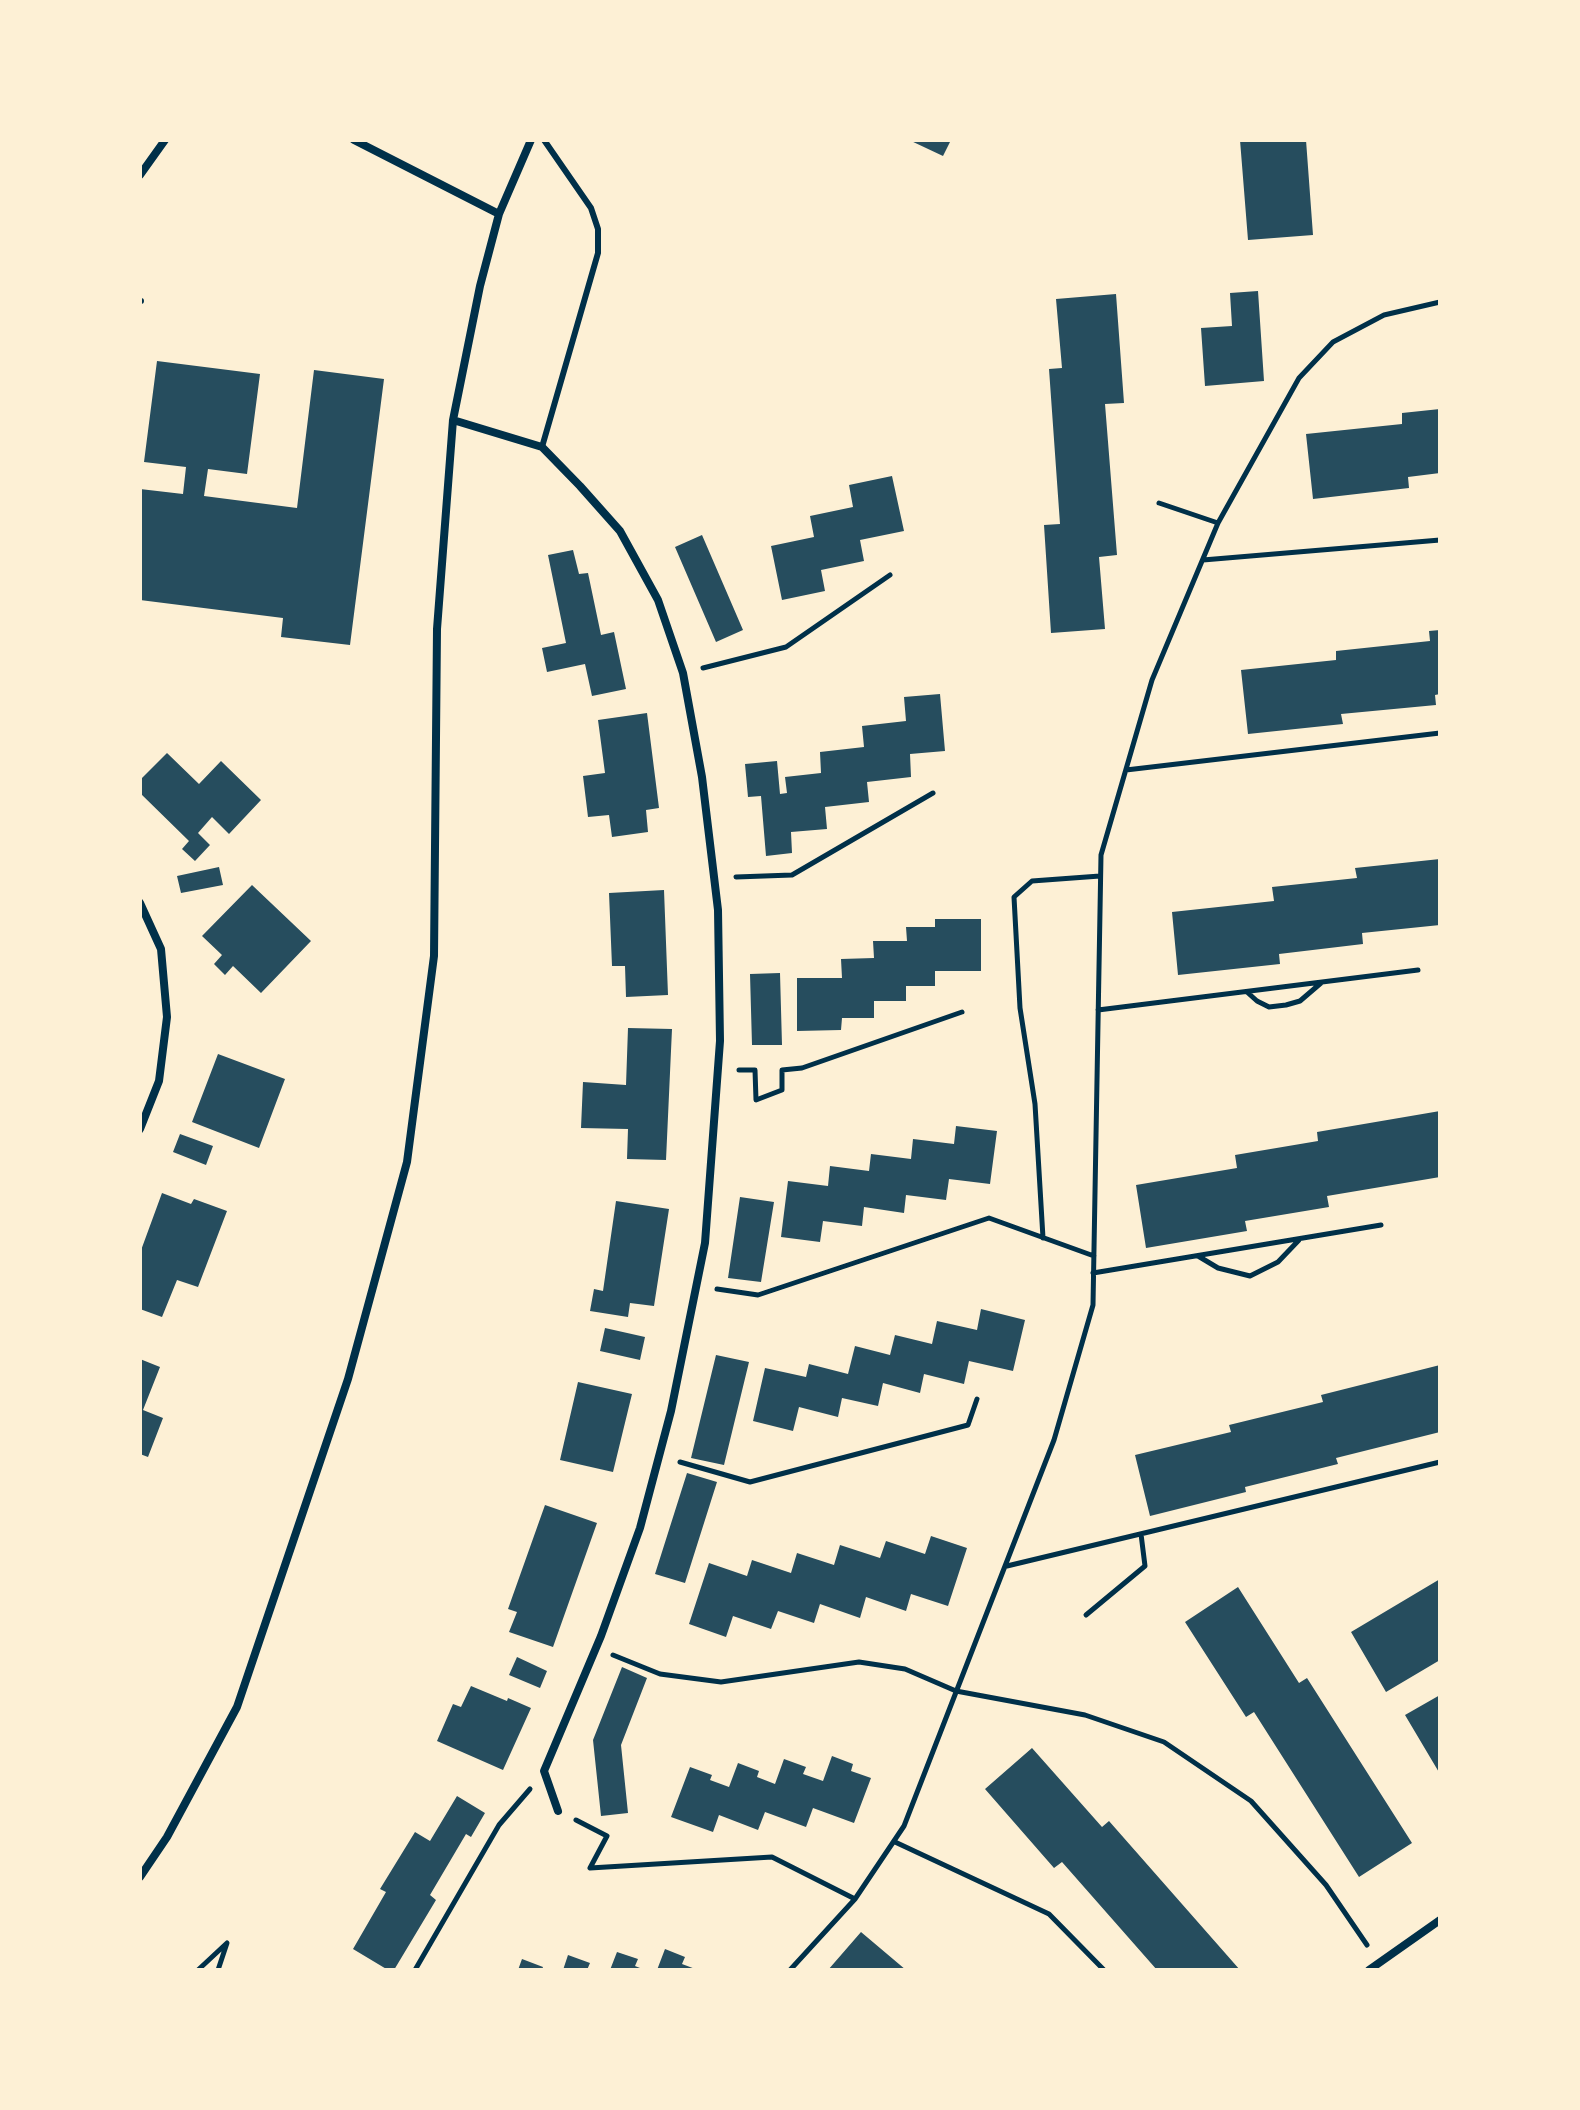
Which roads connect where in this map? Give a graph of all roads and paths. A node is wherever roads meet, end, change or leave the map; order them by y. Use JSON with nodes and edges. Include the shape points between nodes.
{"nodes":[{"id":1,"x":165,"y":140,"type":"edge"},
{"id":2,"x":354,"y":140,"type":"edge"},
{"id":3,"x":531,"y":140,"type":"edge"},
{"id":4,"x":544,"y":140,"type":"edge"},
{"id":5,"x":140,"y":175,"type":"edge"},
{"id":6,"x":499,"y":214,"type":"junction"},
{"id":7,"x":1440,"y":302,"type":"edge"},
{"id":8,"x":453,"y":420,"type":"junction"},
{"id":9,"x":542,"y":447,"type":"junction"},
{"id":10,"x":1159,"y":503,"type":"dead end"},
{"id":11,"x":1218,"y":523,"type":"junction"},
{"id":12,"x":1440,"y":540,"type":"edge"},
{"id":13,"x":1203,"y":560,"type":"junction"},
{"id":14,"x":890,"y":575,"type":"dead end"},
{"id":15,"x":716,"y":665,"type":"dead end"},
{"id":16,"x":1440,"y":733,"type":"edge"},
{"id":17,"x":1126,"y":770,"type":"junction"},
{"id":18,"x":933,"y":793,"type":"dead end"},
{"id":19,"x":1100,"y":876,"type":"junction"},
{"id":20,"x":745,"y":877,"type":"dead end"},
{"id":21,"x":140,"y":903,"type":"edge"},
{"id":22,"x":1418,"y":970,"type":"dead end"},
{"id":23,"x":1322,"y":982,"type":"junction"},
{"id":24,"x":1247,"y":991,"type":"junction"},
{"id":25,"x":1098,"y":1010,"type":"junction"},
{"id":26,"x":962,"y":1012,"type":"dead end"},
{"id":27,"x":755,"y":1070,"type":"dead end"},
{"id":28,"x":140,"y":1129,"type":"edge"},
{"id":29,"x":1381,"y":1225,"type":"dead end"},
{"id":30,"x":1043,"y":1238,"type":"junction"},
{"id":31,"x":1301,"y":1239,"type":"junction"},
{"id":32,"x":1094,"y":1256,"type":"junction"},
{"id":33,"x":1197,"y":1256,"type":"junction"},
{"id":34,"x":1093,"y":1273,"type":"junction"},
{"id":35,"x":718,"y":1289,"type":"dead end"},
{"id":36,"x":977,"y":1399,"type":"dead end"},
{"id":37,"x":680,"y":1462,"type":"dead end"},
{"id":38,"x":1440,"y":1462,"type":"edge"},
{"id":39,"x":1141,"y":1534,"type":"junction"},
{"id":40,"x":1007,"y":1566,"type":"junction"},
{"id":41,"x":1086,"y":1615,"type":"dead end"},
{"id":42,"x":623,"y":1659,"type":"dead end"},
{"id":43,"x":956,"y":1691,"type":"junction"},
{"id":44,"x":544,"y":1771,"type":"junction"},
{"id":45,"x":558,"y":1811,"type":"joint"},
{"id":46,"x":895,"y":1842,"type":"junction"},
{"id":47,"x":140,"y":1877,"type":"edge"},
{"id":48,"x":855,"y":1899,"type":"junction"},
{"id":49,"x":1440,"y":1920,"type":"edge"},
{"id":50,"x":1359,"y":1931,"type":"dead end"},
{"id":51,"x":198,"y":1970,"type":"edge"},
{"id":52,"x":218,"y":1970,"type":"edge"},
{"id":53,"x":415,"y":1970,"type":"edge"},
{"id":54,"x":790,"y":1970,"type":"edge"},
{"id":55,"x":1104,"y":1970,"type":"edge"},
{"id":56,"x":1369,"y":1970,"type":"edge"}],
"edges":[{"from":1,"to":5,"type":"street"},
{"from":2,"to":6,"type":"street"},
{"from":3,"to":6,"type":"street"},
{"from":4,"to":9,"type":"lane","via":[[591,208],[598,253]]},
{"from":6,"to":8,"type":"street"},
{"from":7,"to":11,"type":"path","via":[[1384,315],[1333,342],[1299,378]]},
{"from":8,"to":9,"type":"street"},
{"from":8,"to":47,"type":"street","via":[[437,629],[434,956],[407,1162],[348,1379],[237,1707]]},
{"from":9,"to":44,"type":"street","via":[[620,531],[658,600],[683,673],[718,910],[720,1027],[705,1243],[671,1411],[640,1528]]},
{"from":10,"to":11,"type":"path"},
{"from":11,"to":13,"type":"path"},
{"from":12,"to":13,"type":"path"},
{"from":13,"to":17,"type":"path","via":[[1152,680]]},
{"from":14,"to":15,"type":"path","via":[[786,647]]},
{"from":16,"to":17,"type":"path"},
{"from":17,"to":19,"type":"path","via":[[1101,855]]},
{"from":18,"to":20,"type":"path","via":[[792,875]]},
{"from":19,"to":25,"type":"path"},
{"from":19,"to":30,"type":"path","via":[[1032,881],[1014,897]]},
{"from":21,"to":28,"type":"street","via":[[161,949],[167,1017],[159,1081]]},
{"from":22,"to":23,"type":"path"},
{"from":23,"to":24,"type":"path"},
{"from":23,"to":24,"type":"path","via":[[1300,1001],[1286,1005],[1269,1007]]},
{"from":24,"to":25,"type":"path"},
{"from":25,"to":32,"type":"path"},
{"from":26,"to":27,"type":"path","via":[[802,1068],[782,1070],[782,1090],[756,1100]]},
{"from":29,"to":31,"type":"path"},
{"from":30,"to":32,"type":"path"},
{"from":30,"to":35,"type":"path","via":[[989,1218],[758,1295]]},
{"from":31,"to":33,"type":"path"},
{"from":31,"to":33,"type":"path","via":[[1278,1262],[1250,1276]]},
{"from":32,"to":34,"type":"path"},
{"from":33,"to":34,"type":"path"},
{"from":34,"to":40,"type":"path","via":[[1093,1305],[1059,1425]]},
{"from":36,"to":37,"type":"path","via":[[968,1425],[750,1482]]},
{"from":38,"to":39,"type":"path"},
{"from":39,"to":40,"type":"path"},
{"from":39,"to":41,"type":"path","via":[[1145,1566]]},
{"from":40,"to":43,"type":"path"},
{"from":42,"to":43,"type":"path","via":[[660,1674],[721,1682],[859,1662],[905,1669]]},
{"from":43,"to":46,"type":"path"},
{"from":43,"to":50,"type":"path","via":[[1085,1715],[1164,1742],[1251,1801],[1326,1885]]},
{"from":44,"to":45,"type":"street"},
{"from":44,"to":53,"type":"path","via":[[499,1825]]},
{"from":45,"to":48,"type":"path","via":[[607,1836],[590,1868],[772,1857]]},
{"from":46,"to":48,"type":"path"},
{"from":46,"to":55,"type":"path","via":[[1049,1914]]},
{"from":48,"to":54,"type":"path"},
{"from":49,"to":56,"type":"street"},
{"from":51,"to":52,"type":"path","via":[[227,1943]]}]}
